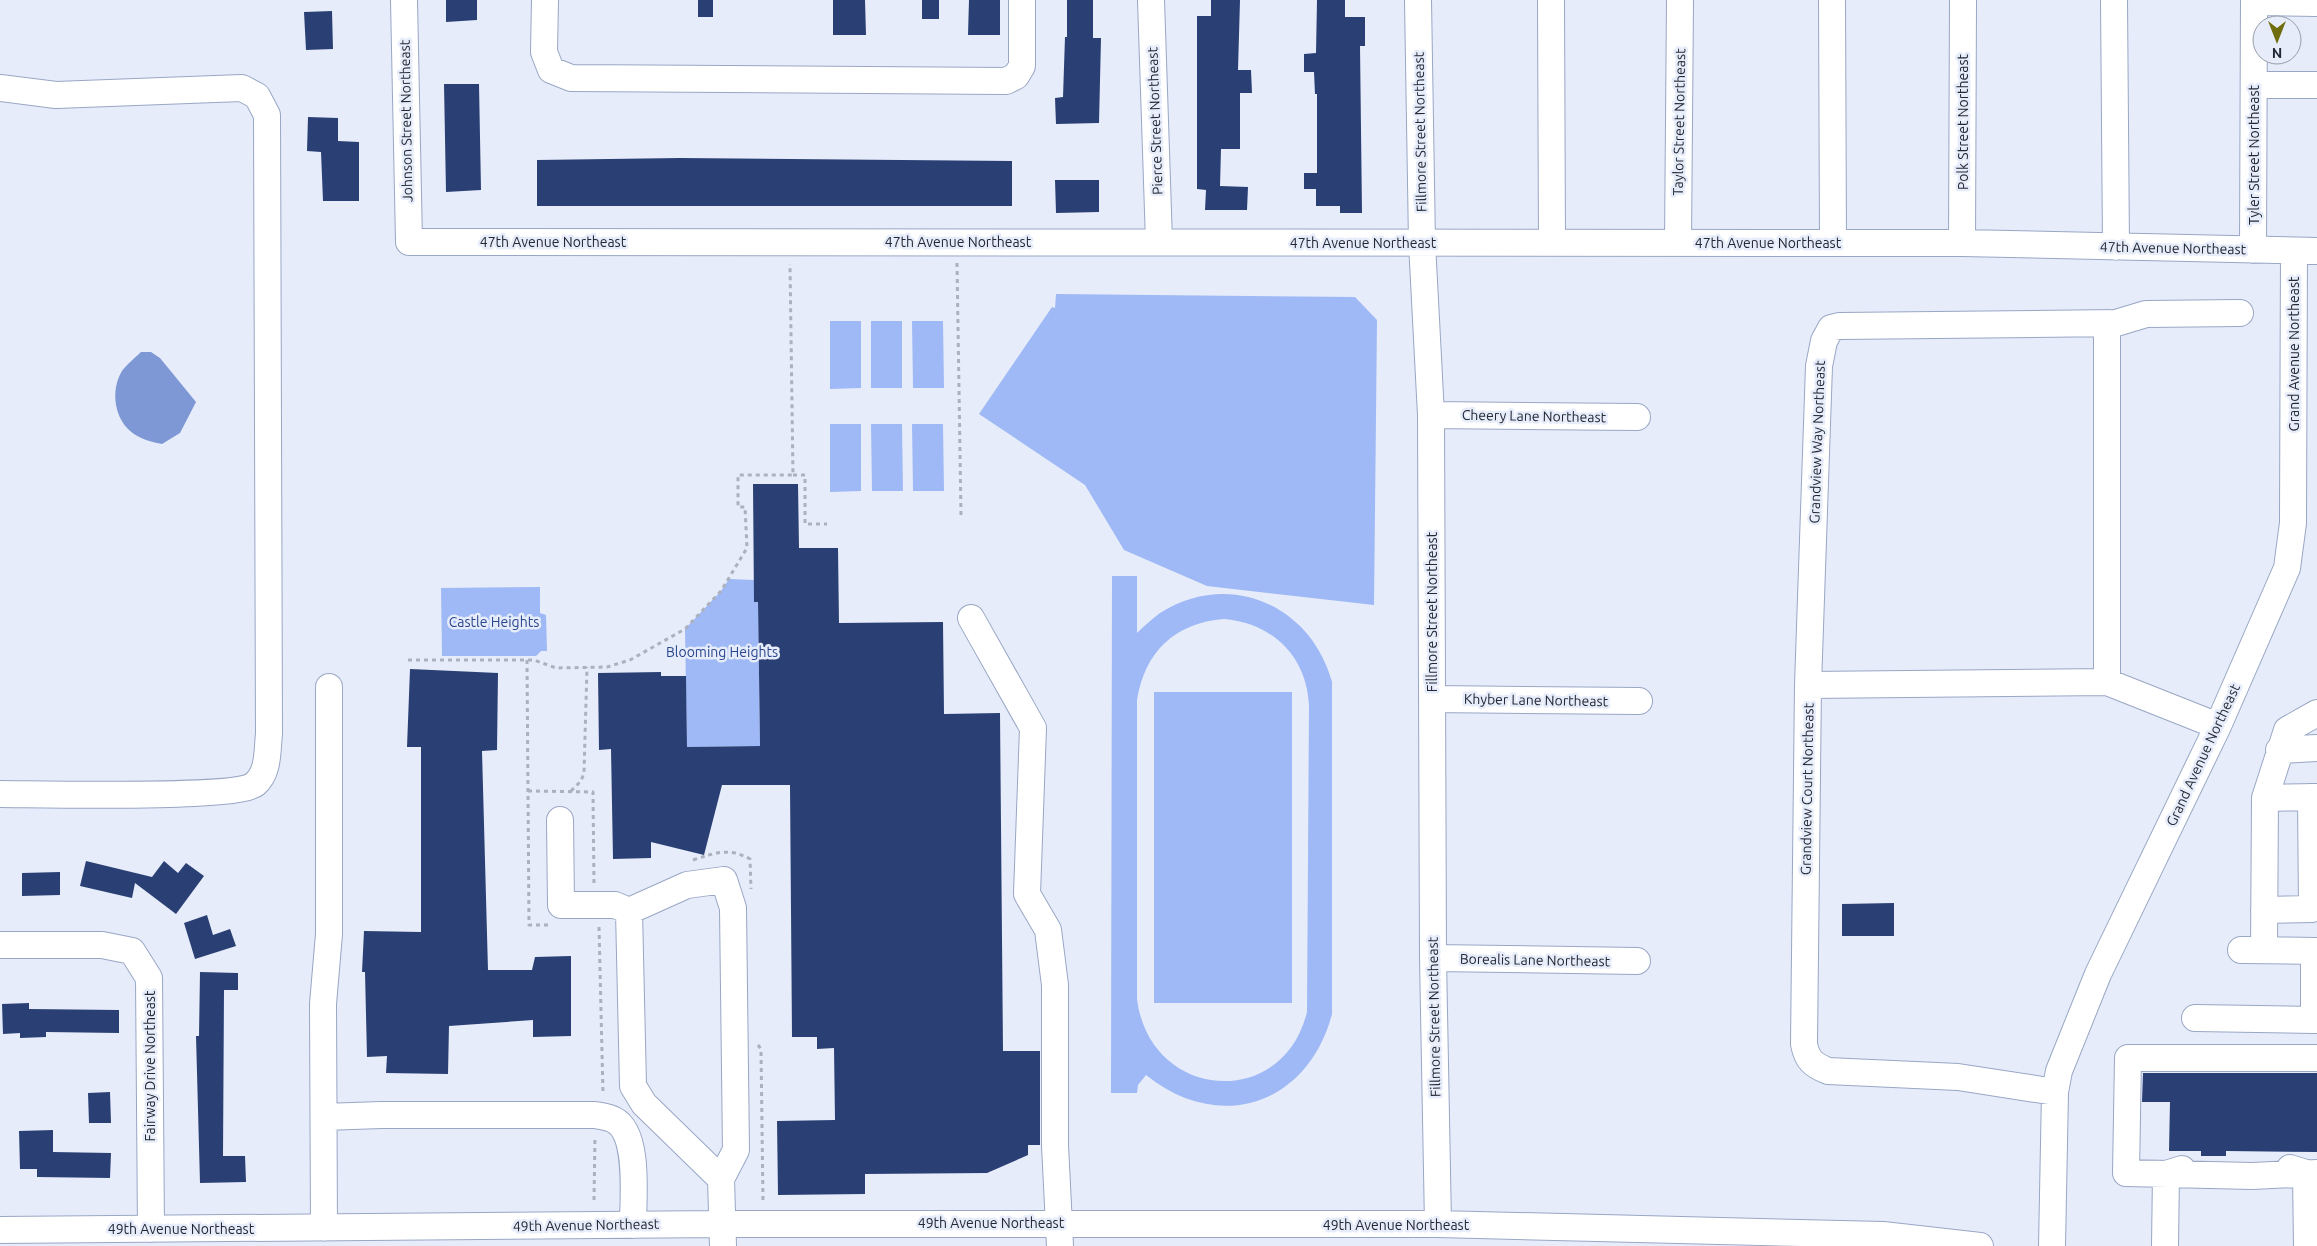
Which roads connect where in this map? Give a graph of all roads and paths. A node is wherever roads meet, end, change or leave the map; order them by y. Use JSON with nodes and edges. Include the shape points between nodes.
{"nodes":[{"id":1,"x":404,"y":0,"type":"edge"},
{"id":2,"x":545,"y":0,"type":"edge"},
{"id":3,"x":1022,"y":0,"type":"edge"},
{"id":4,"x":1151,"y":0,"type":"edge"},
{"id":5,"x":1418,"y":0,"type":"edge"},
{"id":6,"x":1551,"y":0,"type":"edge"},
{"id":7,"x":1680,"y":0,"type":"edge"},
{"id":8,"x":1832,"y":0,"type":"edge"},
{"id":9,"x":1963,"y":0,"type":"edge"},
{"id":10,"x":2114,"y":0,"type":"edge"},
{"id":11,"x":2254,"y":1,"type":"edge"},
{"id":12,"x":2317,"y":3,"type":"edge"},
{"id":13,"x":2254,"y":85,"type":"junction"},
{"id":14,"x":2317,"y":85,"type":"edge"},
{"id":15,"x":0,"y":88,"type":"edge"},
{"id":16,"x":409,"y":242,"type":"joint"},
{"id":17,"x":790,"y":242,"type":"junction"},
{"id":18,"x":956,"y":242,"type":"junction"},
{"id":19,"x":1158,"y":242,"type":"junction"},
{"id":20,"x":1422,"y":243,"type":"junction"},
{"id":21,"x":1552,"y":243,"type":"junction"},
{"id":22,"x":1678,"y":243,"type":"junction"},
{"id":23,"x":1833,"y":243,"type":"junction"},
{"id":24,"x":1962,"y":243,"type":"junction"},
{"id":25,"x":2116,"y":247,"type":"junction"},
{"id":26,"x":2254,"y":250,"type":"junction"},
{"id":27,"x":2306,"y":251,"type":"edge"},
{"id":28,"x":2240,"y":313,"type":"dead end"},
{"id":29,"x":2107,"y":323,"type":"junction"},
{"id":30,"x":1431,"y":415,"type":"junction"},
{"id":31,"x":1637,"y":417,"type":"dead end"},
{"id":32,"x":793,"y":475,"type":"junction"},
{"id":33,"x":961,"y":516,"type":"dead end"},
{"id":34,"x":828,"y":524,"type":"dead end"},
{"id":35,"x":971,"y":618,"type":"dead end"},
{"id":36,"x":408,"y":660,"type":"dead end"},
{"id":37,"x":528,"y":660,"type":"junction"},
{"id":38,"x":587,"y":667,"type":"junction"},
{"id":39,"x":2107,"y":682,"type":"junction"},
{"id":40,"x":1808,"y":685,"type":"junction"},
{"id":41,"x":329,"y":687,"type":"dead end"},
{"id":42,"x":1432,"y":698,"type":"junction"},
{"id":43,"x":1639,"y":701,"type":"dead end"},
{"id":44,"x":2317,"y":713,"type":"edge"},
{"id":45,"x":2218,"y":726,"type":"junction"},
{"id":46,"x":2317,"y":748,"type":"edge"},
{"id":47,"x":2279,"y":750,"type":"junction"},
{"id":48,"x":528,"y":791,"type":"junction"},
{"id":49,"x":571,"y":791,"type":"junction"},
{"id":50,"x":0,"y":794,"type":"edge"},
{"id":51,"x":2314,"y":797,"type":"edge"},
{"id":52,"x":2265,"y":798,"type":"junction"},
{"id":53,"x":560,"y":820,"type":"dead end"},
{"id":54,"x":594,"y":887,"type":"dead end"},
{"id":55,"x":2264,"y":910,"type":"junction"},
{"id":56,"x":630,"y":911,"type":"junction"},
{"id":57,"x":555,"y":925,"type":"dead end"},
{"id":58,"x":590,"y":926,"type":"dead end"},
{"id":59,"x":0,"y":945,"type":"edge"},
{"id":60,"x":2316,"y":951,"type":"edge"},
{"id":61,"x":1433,"y":958,"type":"junction"},
{"id":62,"x":1637,"y":961,"type":"dead end"},
{"id":63,"x":2196,"y":1018,"type":"dead end"},
{"id":64,"x":2315,"y":1020,"type":"edge"},
{"id":65,"x":2317,"y":1058,"type":"edge"},
{"id":66,"x":2055,"y":1092,"type":"junction"},
{"id":67,"x":595,"y":1115,"type":"junction"},
{"id":68,"x":324,"y":1117,"type":"junction"},
{"id":69,"x":2311,"y":1173,"type":"edge"},
{"id":70,"x":2166,"y":1174,"type":"junction"},
{"id":71,"x":721,"y":1179,"type":"junction"},
{"id":72,"x":594,"y":1200,"type":"dead end"},
{"id":73,"x":1438,"y":1224,"type":"junction"},
{"id":74,"x":633,"y":1225,"type":"junction"},
{"id":75,"x":151,"y":1229,"type":"junction"},
{"id":76,"x":0,"y":1230,"type":"edge"},
{"id":77,"x":312,"y":1234,"type":"edge"},
{"id":78,"x":722,"y":1235,"type":"edge"},
{"id":79,"x":1059,"y":1235,"type":"edge"},
{"id":80,"x":1373,"y":1235,"type":"edge"},
{"id":81,"x":1980,"y":1246,"type":"edge"},
{"id":82,"x":2052,"y":1246,"type":"edge"},
{"id":83,"x":2165,"y":1246,"type":"edge"},
{"id":84,"x":2307,"y":1246,"type":"edge"}],
"edges":[{"from":1,"to":16,"type":"street","name":"Johnson Street Northeast"},
{"from":2,"to":3,"type":"street","via":[[544,52],[552,70],[571,78],[1006,81],[1016,76],[1022,66]]},
{"from":4,"to":19,"type":"street","name":"Pierce Street Northeast"},
{"from":5,"to":20,"type":"street","name":"Fillmore Street Northeast"},
{"from":6,"to":21,"type":"street"},
{"from":7,"to":22,"type":"street","name":"Taylor Street Northeast"},
{"from":8,"to":23,"type":"street"},
{"from":9,"to":24,"type":"street","name":"Polk Street Northeast"},
{"from":10,"to":25,"type":"street"},
{"from":11,"to":12,"type":"street"},
{"from":11,"to":13,"type":"street","name":"Tyler Street Northeast"},
{"from":13,"to":14,"type":"street"},
{"from":13,"to":26,"type":"street","name":"Tyler Street Northeast"},
{"from":15,"to":50,"type":"street","via":[[56,95],[242,88],[257,96],[267,116],[269,734],[264,773],[254,785],[240,789],[171,794]]},
{"from":16,"to":17,"type":"street","name":"47th Avenue Northeast"},
{"from":17,"to":18,"type":"street","name":"47th Avenue Northeast"},
{"from":17,"to":32,"type":"path"},
{"from":18,"to":19,"type":"street","name":"47th Avenue Northeast"},
{"from":18,"to":33,"type":"path"},
{"from":19,"to":20,"type":"street","name":"47th Avenue Northeast"},
{"from":20,"to":21,"type":"street","name":"47th Avenue Northeast"},
{"from":20,"to":30,"type":"street","name":"Fillmore Street Northeast"},
{"from":21,"to":22,"type":"street","name":"47th Avenue Northeast"},
{"from":22,"to":23,"type":"street","name":"47th Avenue Northeast"},
{"from":23,"to":24,"type":"street","name":"47th Avenue Northeast"},
{"from":24,"to":25,"type":"street","name":"47th Avenue Northeast"},
{"from":25,"to":26,"type":"street","name":"47th Avenue Northeast"},
{"from":26,"to":27,"type":"street","name":"47th Avenue Northeast"},
{"from":27,"to":45,"type":"street","name":"Grand Avenue Northeast","via":[[2293,523],[2287,568]]},
{"from":28,"to":29,"type":"street","name":"Grandview Way Northeast","via":[[2146,314]]},
{"from":29,"to":39,"type":"street"},
{"from":29,"to":40,"type":"street","name":"Grandview Way Northeast","via":[[1874,324],[1831,328],[1819,366]]},
{"from":30,"to":31,"type":"street","name":"Cheery Lane Northeast"},
{"from":30,"to":42,"type":"street","name":"Fillmore Street Northeast"},
{"from":32,"to":34,"type":"path","via":[[805,475],[806,524]]},
{"from":32,"to":38,"type":"path","via":[[738,475],[738,507],[745,507],[748,548],[721,591],[685,629],[630,660],[608,667]]},
{"from":35,"to":79,"type":"street","via":[[1033,728],[1027,894],[1048,930],[1055,985],[1055,1145]]},
{"from":36,"to":37,"type":"path"},
{"from":37,"to":38,"type":"path","via":[[556,668]]},
{"from":37,"to":48,"type":"path"},
{"from":38,"to":49,"type":"path","via":[[584,774],[577,788]]},
{"from":39,"to":40,"type":"street","name":"Grandview Court Northeast"},
{"from":39,"to":45,"type":"street","name":"Grandview Court Northeast"},
{"from":40,"to":66,"type":"street","name":"Grandview Court Northeast","via":[[1804,1044],[1807,1058],[1814,1066],[1828,1071],[1958,1077]]},
{"from":41,"to":68,"type":"street","via":[[329,934],[323,1004]]},
{"from":42,"to":43,"type":"street","name":"Khyber Lane Northeast"},
{"from":42,"to":61,"type":"street","name":"Fillmore Street Northeast"},
{"from":44,"to":47,"type":"street","via":[[2288,730]]},
{"from":45,"to":66,"type":"street","name":"Grand Avenue Northeast","via":[[2098,974],[2059,1071]]},
{"from":46,"to":47,"type":"street"},
{"from":47,"to":52,"type":"street"},
{"from":48,"to":49,"type":"path"},
{"from":48,"to":57,"type":"path","via":[[529,924]]},
{"from":49,"to":54,"type":"path","via":[[593,792]]},
{"from":51,"to":52,"type":"street"},
{"from":51,"to":55,"type":"street","via":[[2312,909]]},
{"from":52,"to":55,"type":"street"},
{"from":53,"to":56,"type":"street","via":[[561,905],[615,905]]},
{"from":55,"to":60,"type":"street","via":[[2252,950]]},
{"from":56,"to":71,"type":"street","via":[[633,1086],[644,1104]]},
{"from":56,"to":71,"type":"street","via":[[687,885],[724,880],[733,908],[736,1150]]},
{"from":58,"to":67,"type":"path","via":[[599,927],[600,947],[603,1097]]},
{"from":59,"to":75,"type":"street","name":"Fairway Drive Northeast","via":[[102,945],[132,951],[149,978]]},
{"from":60,"to":64,"type":"street"},
{"from":61,"to":62,"type":"street","name":"Borealis Lane Northeast"},
{"from":61,"to":73,"type":"street","name":"Fillmore Street Northeast"},
{"from":63,"to":64,"type":"street"},
{"from":65,"to":70,"type":"street","via":[[2128,1058],[2126,1172]]},
{"from":66,"to":82,"type":"street","name":"Grand Avenue Northeast"},
{"from":67,"to":68,"type":"street"},
{"from":67,"to":72,"type":"path"},
{"from":67,"to":74,"type":"street","via":[[615,1120],[630,1139]]},
{"from":68,"to":77,"type":"street"},
{"from":69,"to":70,"type":"street","via":[[2252,1176]]},
{"from":69,"to":84,"type":"street"},
{"from":70,"to":83,"type":"street"},
{"from":71,"to":78,"type":"street"},
{"from":73,"to":80,"type":"street","name":"49th Avenue Northeast"},
{"from":73,"to":81,"type":"street","name":"49th Avenue Northeast","via":[[1883,1235]]},
{"from":74,"to":77,"type":"street","name":"49th Avenue Northeast"},
{"from":74,"to":78,"type":"street","name":"49th Avenue Northeast"},
{"from":75,"to":76,"type":"street","name":"49th Avenue Northeast"},
{"from":75,"to":77,"type":"street","name":"49th Avenue Northeast"},
{"from":78,"to":79,"type":"street","name":"49th Avenue Northeast"},
{"from":79,"to":80,"type":"street","name":"49th Avenue Northeast"}]}
